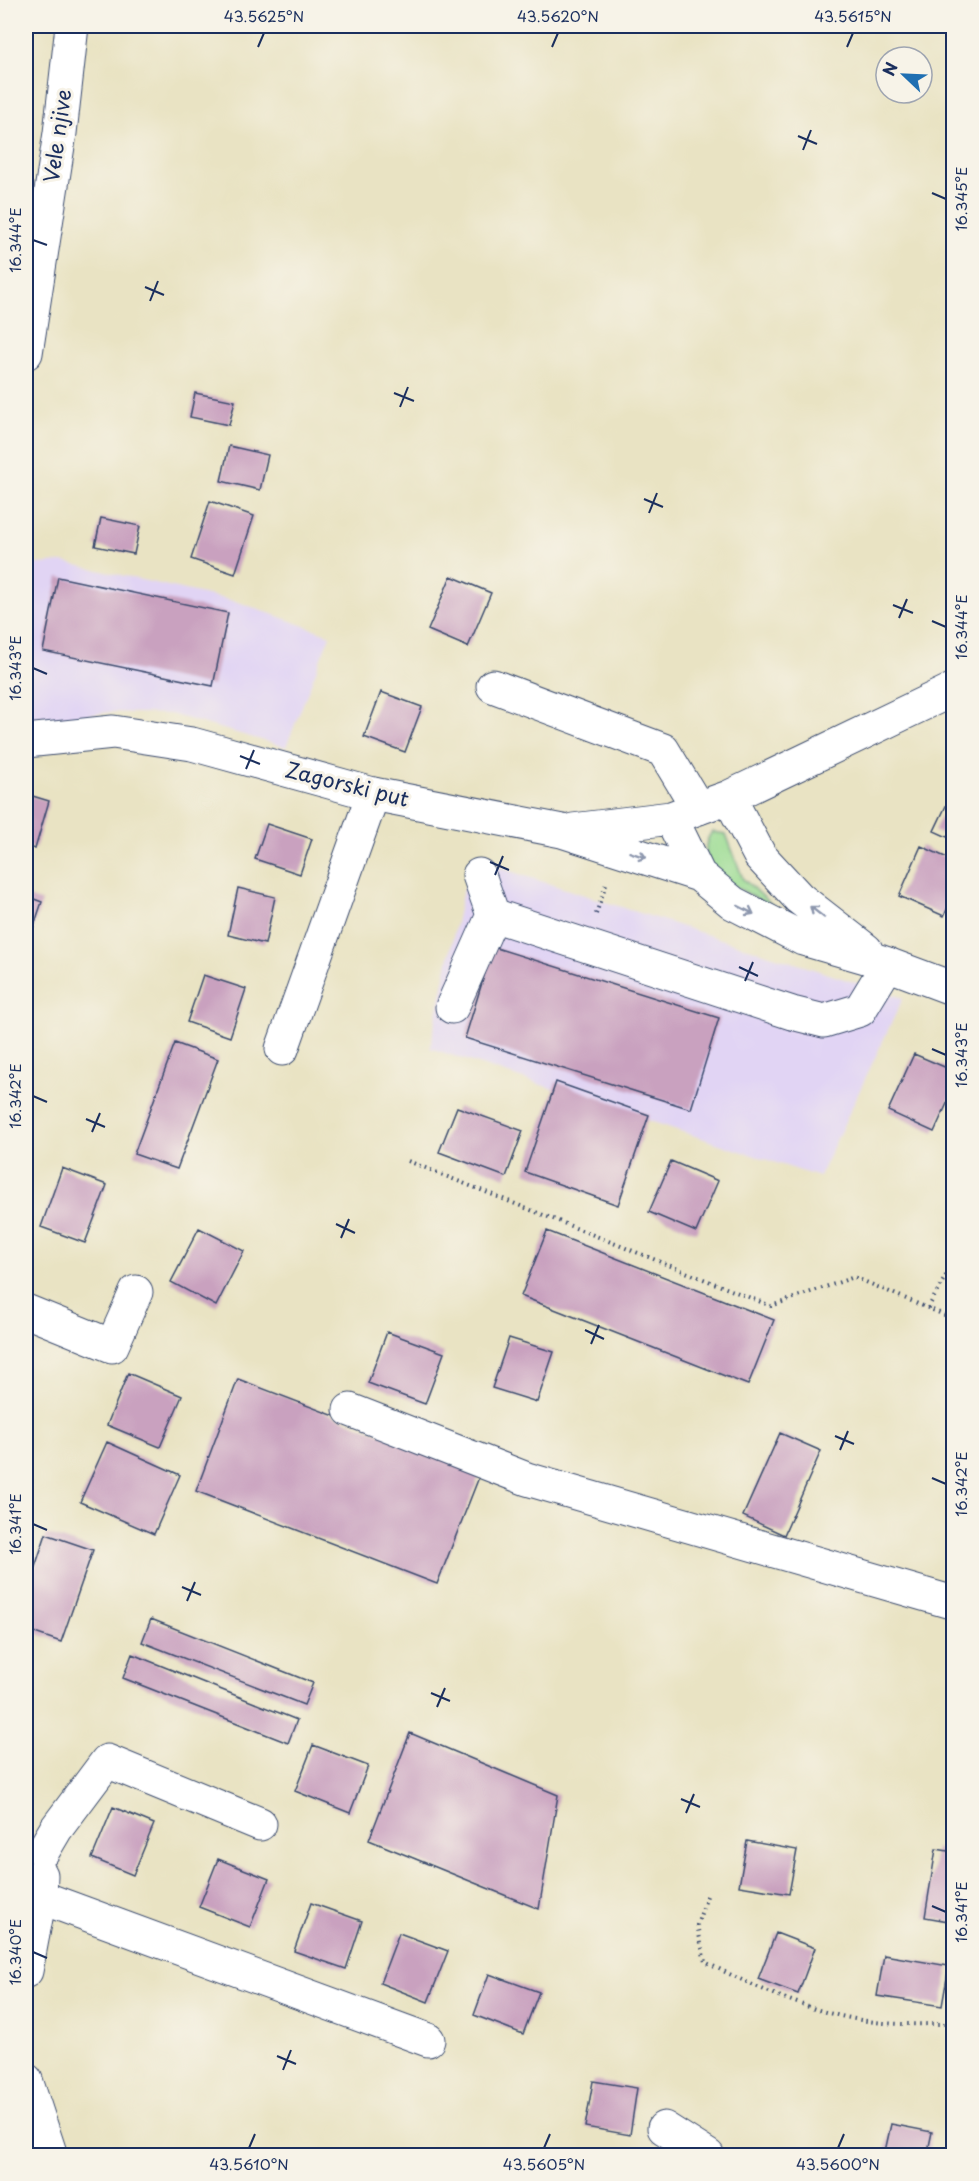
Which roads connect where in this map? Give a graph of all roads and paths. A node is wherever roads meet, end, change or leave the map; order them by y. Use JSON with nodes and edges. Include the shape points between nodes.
{"nodes":[{"id":1,"x":72,"y":26,"type":"edge"},
{"id":2,"x":26,"y":353,"type":"edge"},
{"id":3,"x":493,"y":686,"type":"dead end"},
{"id":4,"x":954,"y":689,"type":"edge"},
{"id":5,"x":26,"y":741,"type":"edge"},
{"id":6,"x":373,"y":794,"type":"junction"},
{"id":7,"x":729,"y":797,"type":"junction"},
{"id":8,"x":685,"y":813,"type":"junction"},
{"id":9,"x":562,"y":831,"type":"junction"},
{"id":10,"x":479,"y":875,"type":"dead end"},
{"id":11,"x":699,"y":875,"type":"junction"},
{"id":12,"x":605,"y":885,"type":"dead end"},
{"id":13,"x":598,"y":908,"type":"dead end"},
{"id":14,"x":492,"y":915,"type":"junction"},
{"id":15,"x":884,"y":962,"type":"junction"},
{"id":16,"x":954,"y":989,"type":"edge"},
{"id":17,"x":452,"y":1007,"type":"dead end"},
{"id":18,"x":282,"y":1049,"type":"dead end"},
{"id":19,"x":408,"y":1161,"type":"dead end"},
{"id":20,"x":954,"y":1261,"type":"edge"},
{"id":21,"x":136,"y":1292,"type":"dead end"},
{"id":22,"x":928,"y":1308,"type":"junction"},
{"id":23,"x":26,"y":1311,"type":"edge"},
{"id":24,"x":954,"y":1319,"type":"edge"},
{"id":25,"x":350,"y":1410,"type":"dead end"},
{"id":26,"x":954,"y":1603,"type":"edge"},
{"id":27,"x":260,"y":1824,"type":"dead end"},
{"id":28,"x":34,"y":1847,"type":"edge"},
{"id":29,"x":707,"y":1896,"type":"dead end"},
{"id":30,"x":40,"y":1897,"type":"junction"},
{"id":31,"x":26,"y":1971,"type":"edge"},
{"id":32,"x":954,"y":2027,"type":"edge"},
{"id":33,"x":428,"y":2040,"type":"dead end"},
{"id":34,"x":26,"y":2080,"type":"edge"},
{"id":35,"x":663,"y":2128,"type":"dead end"},
{"id":36,"x":51,"y":2156,"type":"edge"},
{"id":37,"x":708,"y":2156,"type":"edge"}],
"edges":[{"from":1,"to":2,"type":"street","name":"Vele njive","via":[[60,133]]},
{"from":3,"to":8,"type":"street","via":[[663,750]]},
{"from":4,"to":7,"type":"street"},
{"from":5,"to":6,"type":"street","name":"Zagorski put","via":[[113,732],[192,744]]},
{"from":6,"to":9,"type":"street","name":"Zagorski put"},
{"from":6,"to":18,"type":"street"},
{"from":7,"to":8,"type":"street"},
{"from":15,"to":7,"type":"street","one_way":true,"via":[[799,898],[783,881],[760,856]]},
{"from":8,"to":9,"type":"street"},
{"from":8,"to":11,"type":"street"},
{"from":9,"to":11,"type":"street","one_way":true},
{"from":10,"to":14,"type":"street"},
{"from":11,"to":15,"type":"street","one_way":true,"via":[[733,903],[803,939]]},
{"from":12,"to":13,"type":"path"},
{"from":14,"to":15,"type":"street","via":[[824,1021],[860,1010]]},
{"from":14,"to":17,"type":"street"},
{"from":15,"to":16,"type":"street"},
{"from":19,"to":22,"type":"path","via":[[771,1305],[854,1276]]},
{"from":20,"to":22,"type":"path"},
{"from":21,"to":23,"type":"street","via":[[112,1346]]},
{"from":22,"to":24,"type":"path"},
{"from":25,"to":26,"type":"street","via":[[527,1479]]},
{"from":27,"to":28,"type":"street","via":[[106,1761]]},
{"from":28,"to":30,"type":"street"},
{"from":29,"to":32,"type":"path","via":[[697,1925],[705,1962],[806,2007],[875,2022]]},
{"from":30,"to":31,"type":"street"},
{"from":30,"to":33,"type":"street"},
{"from":34,"to":36,"type":"street"},
{"from":35,"to":37,"type":"street"}]}
